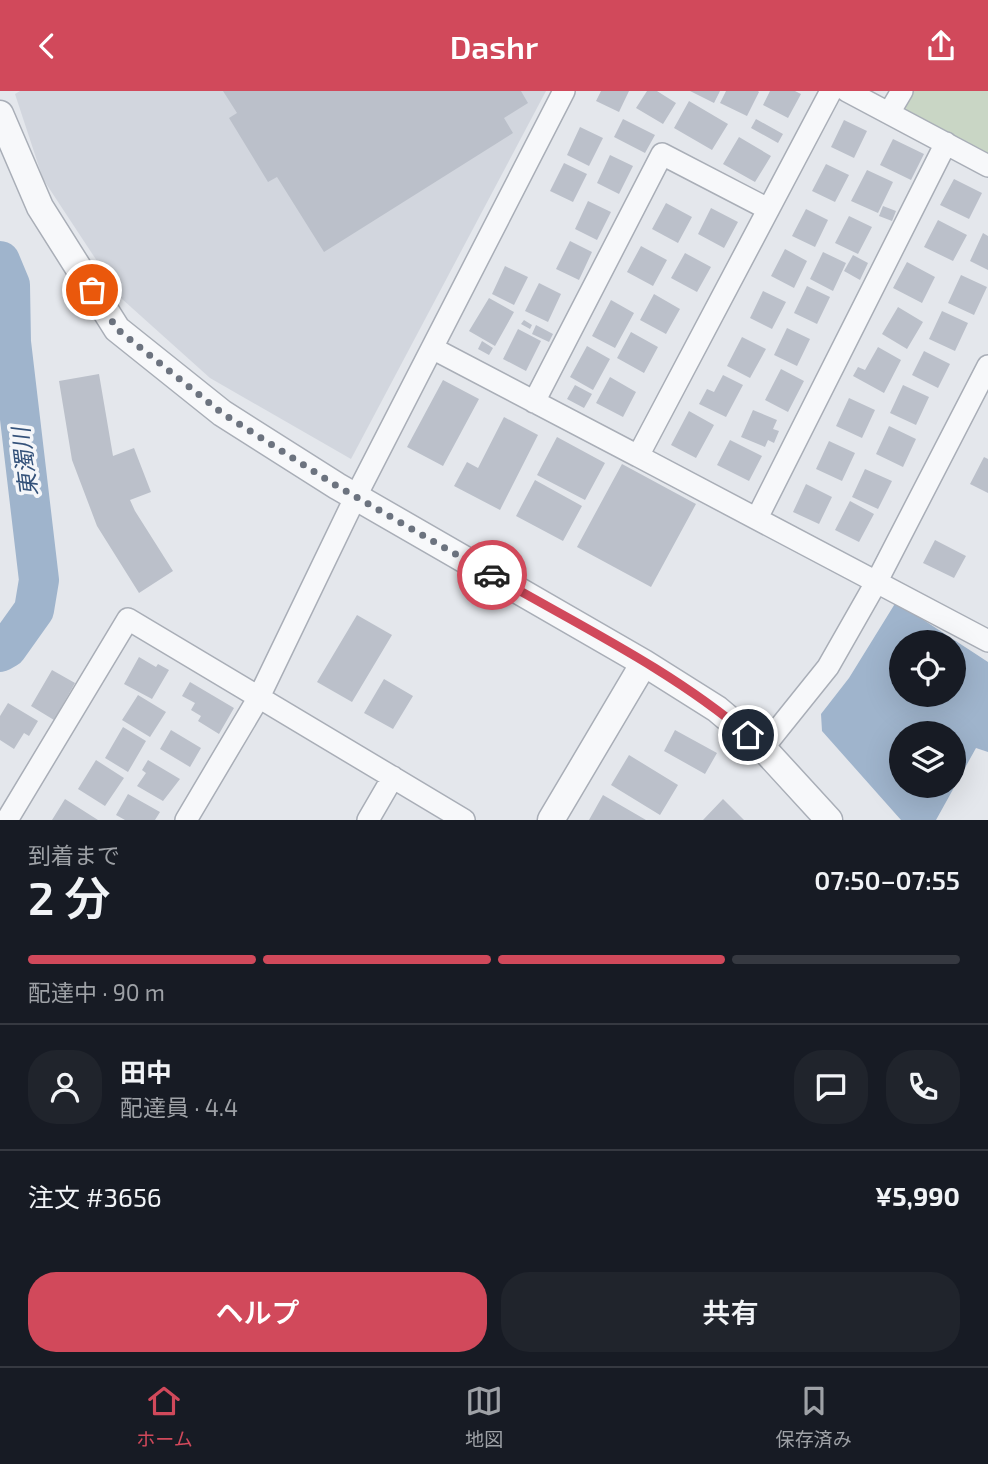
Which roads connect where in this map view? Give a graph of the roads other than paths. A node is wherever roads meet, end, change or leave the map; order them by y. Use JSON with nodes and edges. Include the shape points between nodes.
{"nodes":[{"id":1,"x":564,"y":91,"type":"edge"},
{"id":2,"x":831,"y":91,"type":"edge"},
{"id":3,"x":847,"y":91,"type":"edge"},
{"id":4,"x":902,"y":91,"type":"edge"},
{"id":5,"x":889,"y":113,"type":"junction"},
{"id":6,"x":0,"y":114,"type":"edge"},
{"id":7,"x":946,"y":143,"type":"junction"},
{"id":8,"x":988,"y":166,"type":"edge"},
{"id":9,"x":768,"y":209,"type":"junction"},
{"id":10,"x":432,"y":348,"type":"junction"},
{"id":11,"x":988,"y":366,"type":"edge"},
{"id":12,"x":534,"y":401,"type":"junction"},
{"id":13,"x":638,"y":456,"type":"junction"},
{"id":14,"x":356,"y":496,"type":"junction"},
{"id":15,"x":757,"y":518,"type":"junction"},
{"id":16,"x":877,"y":582,"type":"junction"},
{"id":17,"x":988,"y":641,"type":"edge"},
{"id":18,"x":644,"y":663,"type":"junction"},
{"id":19,"x":258,"y":697,"type":"junction"},
{"id":20,"x":763,"y":748,"type":"junction"},
{"id":21,"x":393,"y":777,"type":"junction"},
{"id":22,"x":7,"y":820,"type":"edge"},
{"id":23,"x":186,"y":820,"type":"edge"},
{"id":24,"x":368,"y":820,"type":"edge"},
{"id":25,"x":464,"y":820,"type":"edge"},
{"id":26,"x":551,"y":820,"type":"edge"},
{"id":27,"x":829,"y":820,"type":"edge"}],
"edges":[{"from":1,"to":10,"type":"street"},
{"from":2,"to":9,"type":"street"},
{"from":3,"to":5,"type":"street"},
{"from":4,"to":5,"type":"street"},
{"from":5,"to":7,"type":"street"},
{"from":6,"to":14,"type":"street","via":[[40,207],[117,329],[222,413]]},
{"from":7,"to":8,"type":"street"},
{"from":7,"to":15,"type":"street"},
{"from":9,"to":12,"type":"street","via":[[662,154]]},
{"from":9,"to":13,"type":"street"},
{"from":10,"to":12,"type":"street"},
{"from":10,"to":14,"type":"street"},
{"from":11,"to":16,"type":"street"},
{"from":12,"to":13,"type":"street"},
{"from":13,"to":15,"type":"street"},
{"from":14,"to":18,"type":"street"},
{"from":14,"to":19,"type":"street"},
{"from":15,"to":16,"type":"street"},
{"from":16,"to":17,"type":"street"},
{"from":16,"to":20,"type":"street","via":[[828,667]]},
{"from":18,"to":20,"type":"street","via":[[717,709]]},
{"from":18,"to":26,"type":"street"},
{"from":19,"to":21,"type":"street"},
{"from":19,"to":22,"type":"street","via":[[128,619]]},
{"from":19,"to":23,"type":"street"},
{"from":20,"to":27,"type":"street"},
{"from":21,"to":24,"type":"street"},
{"from":21,"to":25,"type":"street"}]}
